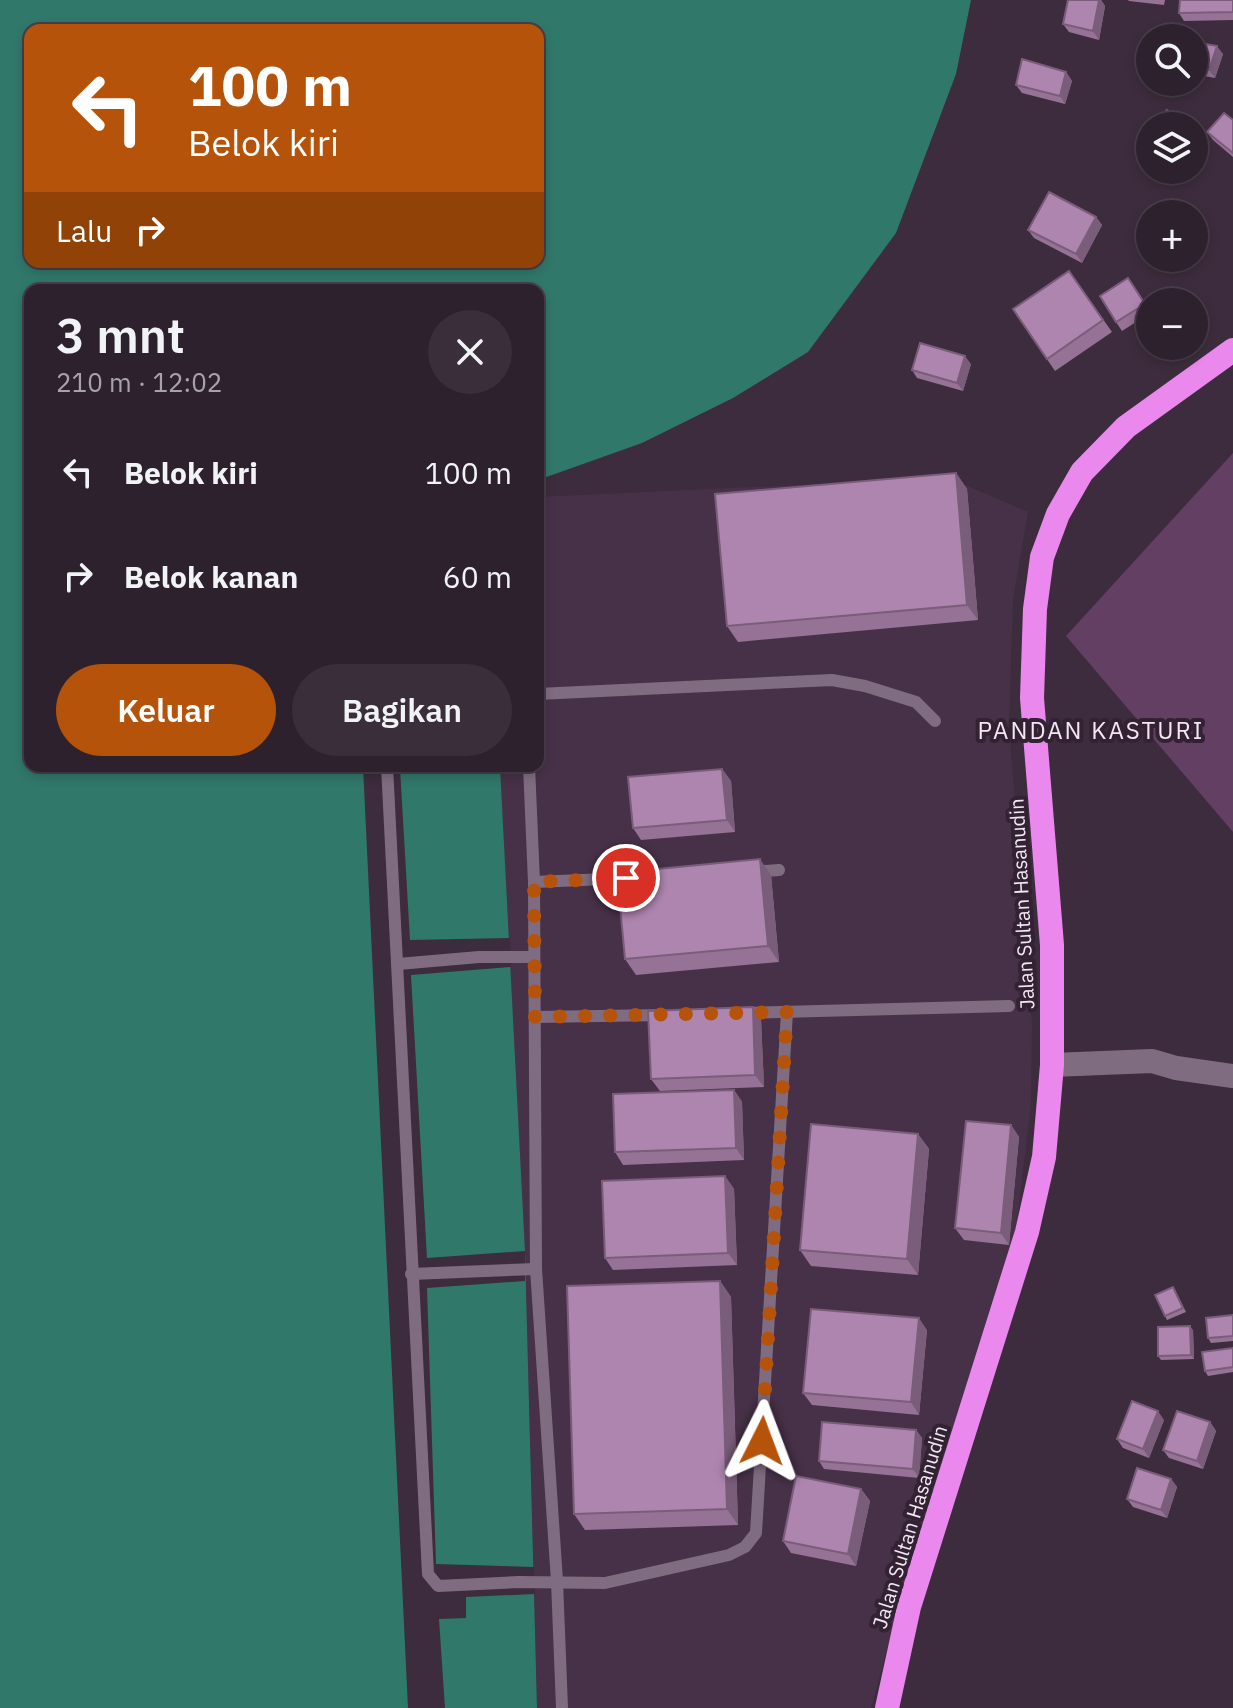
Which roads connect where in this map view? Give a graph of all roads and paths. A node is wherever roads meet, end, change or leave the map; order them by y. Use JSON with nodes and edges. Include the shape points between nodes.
{"nodes":[{"id":1,"x":1233,"y":350,"type":"edge"},
{"id":2,"x":544,"y":694,"type":"edge"},
{"id":3,"x":935,"y":721,"type":"dead end"},
{"id":4,"x":387,"y":772,"type":"edge"},
{"id":5,"x":529,"y":772,"type":"edge"},
{"id":6,"x":779,"y":870,"type":"dead end"},
{"id":7,"x":733,"y":873,"type":"edge"},
{"id":8,"x":641,"y":877,"type":"edge"},
{"id":9,"x":534,"y":882,"type":"junction"},
{"id":10,"x":534,"y":957,"type":"junction"},
{"id":11,"x":398,"y":964,"type":"junction"},
{"id":12,"x":1009,"y":1006,"type":"dead end"},
{"id":13,"x":787,"y":1012,"type":"junction"},
{"id":14,"x":677,"y":1014,"type":"edge"},
{"id":15,"x":724,"y":1014,"type":"edge"},
{"id":16,"x":535,"y":1017,"type":"junction"},
{"id":17,"x":1052,"y":1065,"type":"junction"},
{"id":18,"x":1233,"y":1076,"type":"edge"},
{"id":19,"x":536,"y":1269,"type":"junction"},
{"id":20,"x":411,"y":1274,"type":"junction"},
{"id":21,"x":557,"y":1581,"type":"junction"},
{"id":22,"x":562,"y":1708,"type":"edge"},
{"id":23,"x":887,"y":1708,"type":"edge"}],
"edges":[{"from":1,"to":17,"type":"highway","name":"Jalan Sultan Hasanudin","via":[[1126,427],[1082,472],[1042,557],[1032,698],[1052,945]]},
{"from":2,"to":3,"type":"lane","via":[[832,680],[916,702]]},
{"from":4,"to":11,"type":"lane"},
{"from":5,"to":9,"type":"lane"},
{"from":6,"to":7,"type":"lane"},
{"from":8,"to":9,"type":"lane"},
{"from":9,"to":10,"type":"lane"},
{"from":10,"to":11,"type":"lane"},
{"from":10,"to":16,"type":"lane"},
{"from":11,"to":20,"type":"lane"},
{"from":12,"to":13,"type":"lane"},
{"from":13,"to":15,"type":"lane"},
{"from":13,"to":21,"type":"lane","via":[[756,1533],[729,1555],[605,1583]]},
{"from":14,"to":16,"type":"lane"},
{"from":16,"to":19,"type":"lane"},
{"from":17,"to":18,"type":"street","via":[[1152,1061]]},
{"from":17,"to":23,"type":"highway","name":"Jalan Sultan Hasanudin","via":[[1044,1157],[1027,1232],[909,1607]]},
{"from":19,"to":20,"type":"lane"},
{"from":19,"to":21,"type":"lane"},
{"from":20,"to":21,"type":"lane","via":[[428,1574],[438,1586]]},
{"from":21,"to":22,"type":"lane"}]}
